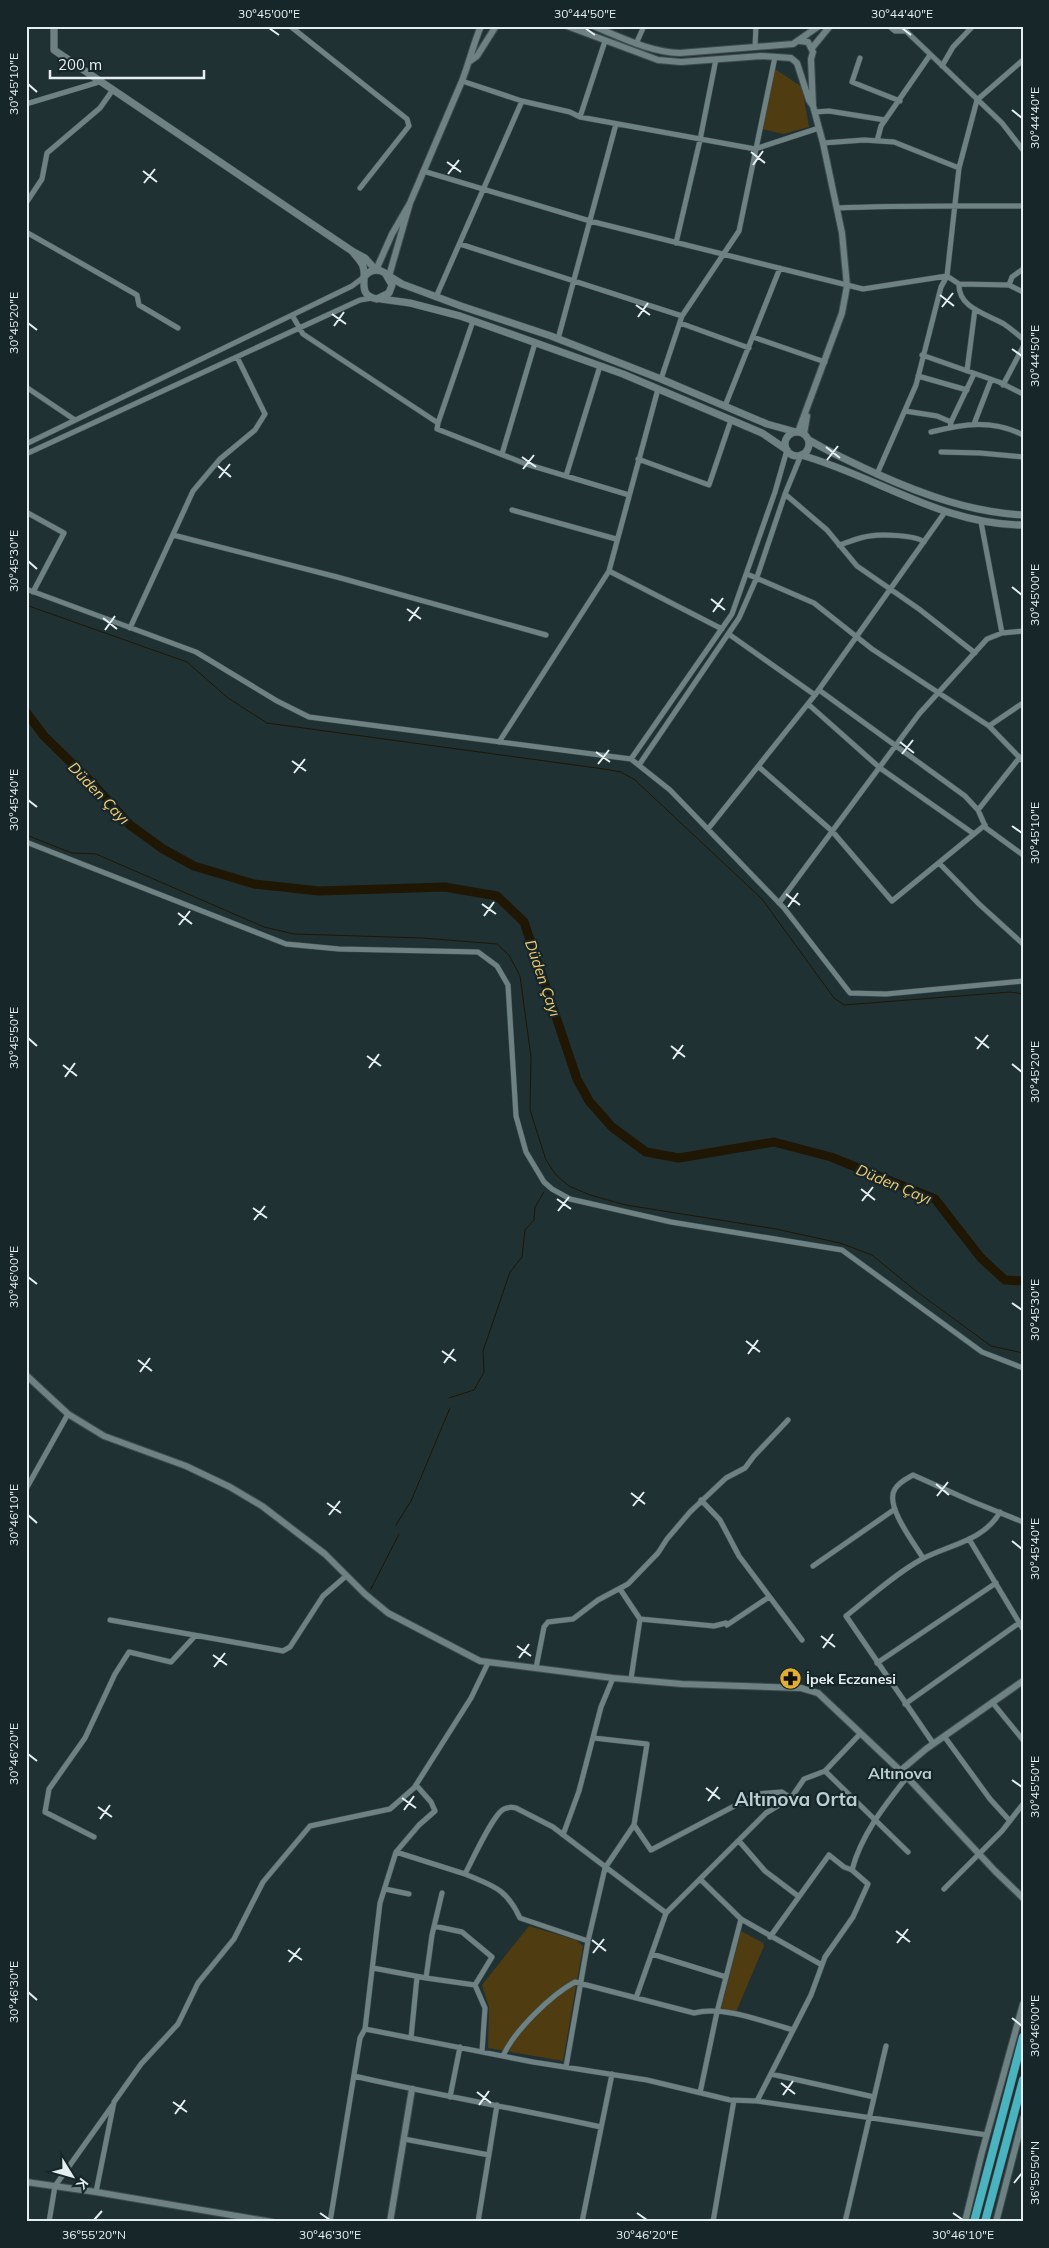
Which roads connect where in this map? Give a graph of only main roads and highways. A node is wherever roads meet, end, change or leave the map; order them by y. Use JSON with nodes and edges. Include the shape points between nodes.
{"nodes":[{"id":1,"x":54,"y":26,"type":"edge"},
{"id":2,"x":352,"y":251,"type":"junction"},
{"id":3,"x":376,"y":270,"type":"junction"},
{"id":4,"x":389,"y":276,"type":"junction"},
{"id":5,"x":364,"y":278,"type":"junction"},
{"id":6,"x":381,"y":298,"type":"junction"},
{"id":7,"x":802,"y":434,"type":"junction"},
{"id":8,"x":787,"y":450,"type":"junction"},
{"id":9,"x":801,"y":455,"type":"junction"},
{"id":10,"x":1023,"y":515,"type":"edge"},
{"id":11,"x":1023,"y":525,"type":"edge"},
{"id":12,"x":1023,"y":2037,"type":"edge"},
{"id":13,"x":1023,"y":2080,"type":"edge"},
{"id":14,"x":974,"y":2222,"type":"edge"},
{"id":15,"x":985,"y":2222,"type":"edge"}],
"edges":[{"from":1,"to":2,"type":"main road","via":[[54,50]]},
{"from":2,"to":3,"type":"main road","via":[[365,258]]},
{"from":2,"to":5,"type":"main road","via":[[362,264]]},
{"from":3,"to":4,"type":"main road"},
{"from":3,"to":5,"type":"main road"},
{"from":4,"to":6,"type":"main road","via":[[391,289]]},
{"from":4,"to":7,"type":"main road","via":[[402,284],[661,379],[767,424]]},
{"from":5,"to":6,"type":"main road","via":[[364,292],[372,298]]},
{"from":6,"to":8,"type":"main road","via":[[473,321],[600,366],[762,433]]},
{"from":7,"to":8,"type":"main road","via":[[786,438]]},
{"from":7,"to":9,"type":"main road","via":[[807,451]]},
{"from":7,"to":10,"type":"main road","via":[[830,453],[916,492],[958,505]]},
{"from":8,"to":9,"type":"main road","via":[[793,455]]},
{"from":9,"to":11,"type":"main road","via":[[829,463],[945,512],[981,522]]},
{"from":12,"to":14,"type":"main road"},
{"from":13,"to":15,"type":"main road"}]}
